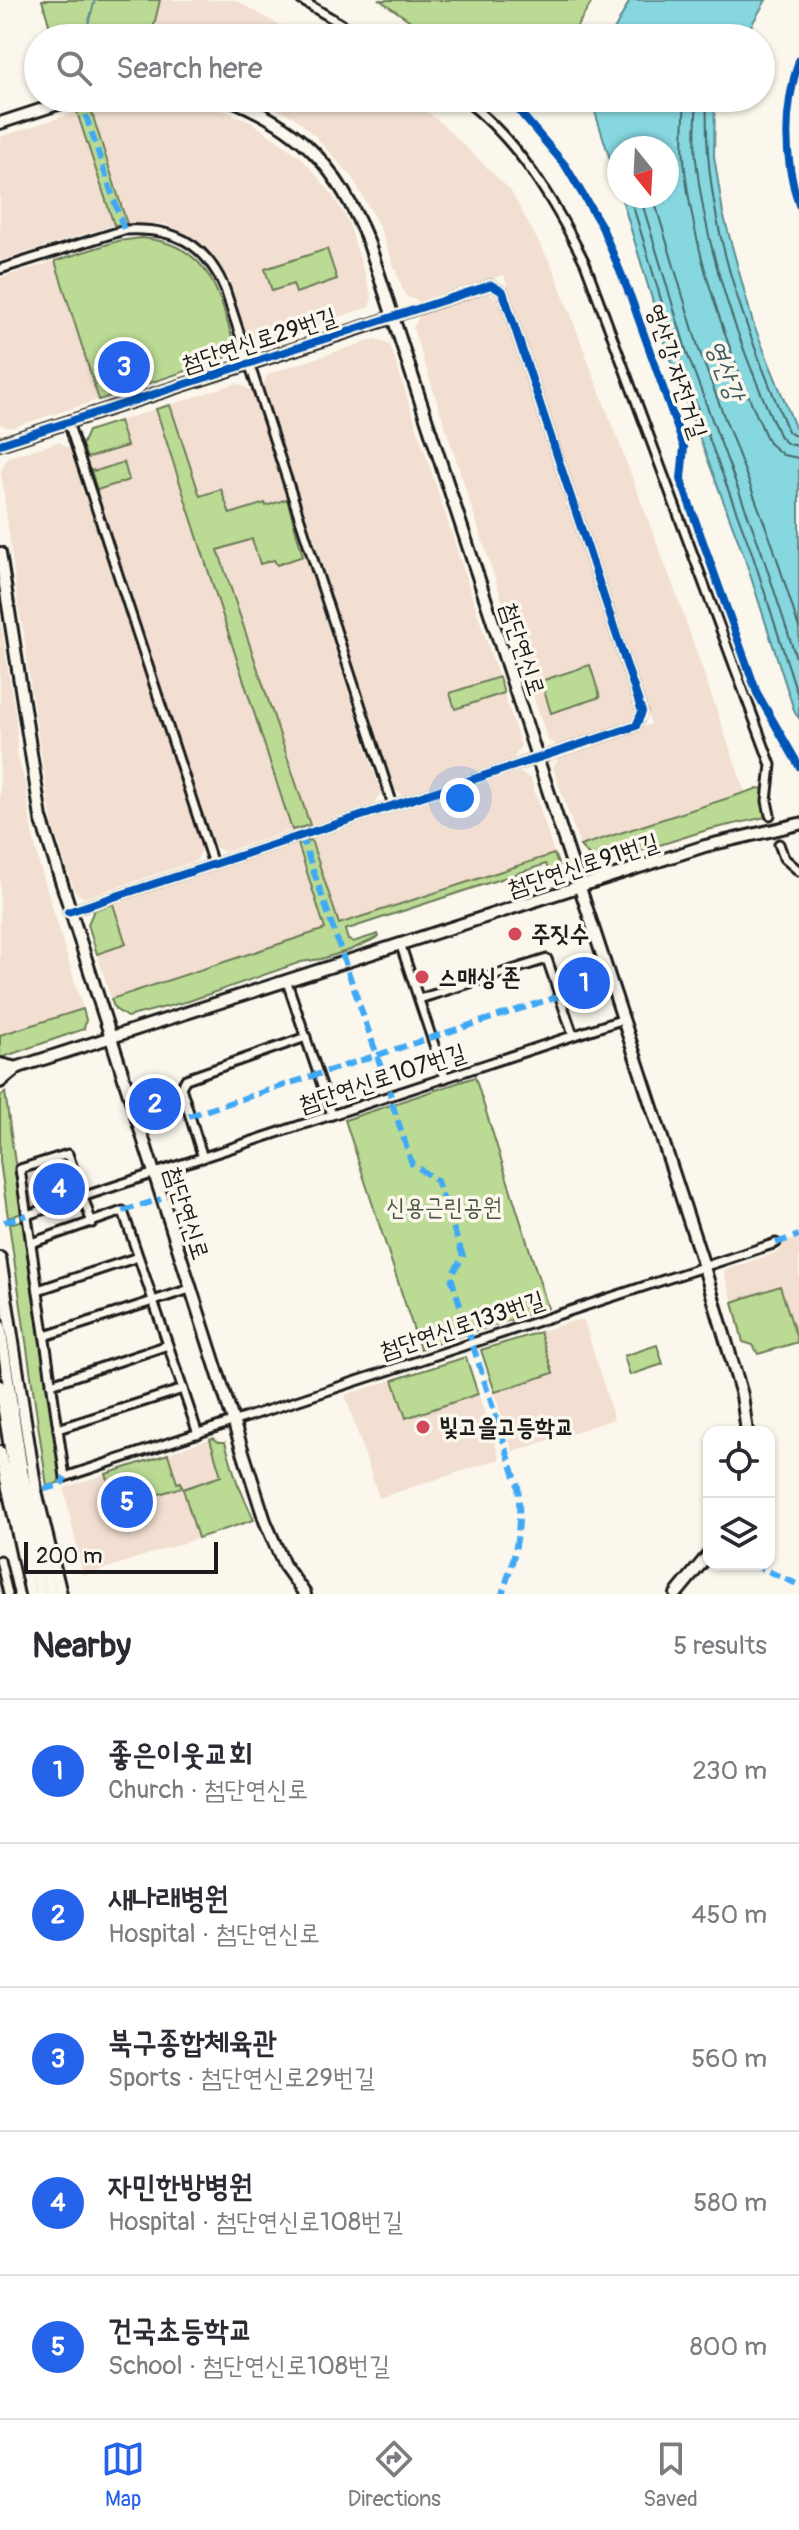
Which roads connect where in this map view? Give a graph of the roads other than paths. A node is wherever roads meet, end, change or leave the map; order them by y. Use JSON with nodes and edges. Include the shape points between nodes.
{"nodes":[{"id":1,"x":301,"y":0,"type":"edge"},
{"id":2,"x":341,"y":24,"type":"edge"},
{"id":3,"x":34,"y":112,"type":"edge"},
{"id":4,"x":258,"y":112,"type":"edge"},
{"id":5,"x":476,"y":112,"type":"edge"},
{"id":6,"x":0,"y":123,"type":"edge"},
{"id":7,"x":0,"y":269,"type":"edge"},
{"id":8,"x":394,"y":317,"type":"junction"},
{"id":9,"x":249,"y":364,"type":"junction"},
{"id":10,"x":68,"y":422,"type":"junction"},
{"id":11,"x":0,"y":444,"type":"edge"},
{"id":12,"x":0,"y":553,"type":"edge"},
{"id":13,"x":538,"y":757,"type":"junction"},
{"id":14,"x":393,"y":805,"type":"junction"},
{"id":15,"x":770,"y":815,"type":"tunnel mouth"},
{"id":16,"x":799,"y":824,"type":"edge"},
{"id":17,"x":779,"y":844,"type":"tunnel mouth"},
{"id":18,"x":213,"y":864,"type":"junction"},
{"id":19,"x":799,"y":871,"type":"edge"},
{"id":20,"x":581,"y":887,"type":"junction"},
{"id":21,"x":68,"y":912,"type":"junction"},
{"id":22,"x":401,"y":946,"type":"junction"},
{"id":23,"x":287,"y":982,"type":"junction"},
{"id":24,"x":419,"y":999,"type":"junction"},
{"id":25,"x":624,"y":1019,"type":"junction"},
{"id":26,"x":573,"y":1035,"type":"junction"},
{"id":27,"x":306,"y":1037,"type":"junction"},
{"id":28,"x":109,"y":1040,"type":"junction"},
{"id":29,"x":0,"y":1064,"type":"edge"},
{"id":30,"x":17,"y":1068,"type":"junction"},
{"id":31,"x":0,"y":1073,"type":"edge"},
{"id":32,"x":445,"y":1078,"type":"junction"},
{"id":33,"x":0,"y":1082,"type":"edge"},
{"id":34,"x":332,"y":1115,"type":"junction"},
{"id":35,"x":203,"y":1158,"type":"junction"},
{"id":36,"x":153,"y":1174,"type":"junction"},
{"id":37,"x":82,"y":1195,"type":"junction"},
{"id":38,"x":27,"y":1215,"type":"junction"},
{"id":39,"x":92,"y":1223,"type":"junction"},
{"id":40,"x":31,"y":1243,"type":"junction"},
{"id":41,"x":776,"y":1243,"type":"dead end"},
{"id":42,"x":138,"y":1257,"type":"junction"},
{"id":43,"x":0,"y":1258,"type":"edge"},
{"id":44,"x":705,"y":1268,"type":"junction"},
{"id":45,"x":190,"y":1289,"type":"junction"},
{"id":46,"x":38,"y":1290,"type":"junction"},
{"id":47,"x":153,"y":1301,"type":"junction"},
{"id":48,"x":0,"y":1326,"type":"edge"},
{"id":49,"x":45,"y":1336,"type":"junction"},
{"id":50,"x":168,"y":1345,"type":"junction"},
{"id":51,"x":51,"y":1384,"type":"junction"},
{"id":52,"x":0,"y":1386,"type":"edge"},
{"id":53,"x":183,"y":1389,"type":"junction"},
{"id":54,"x":233,"y":1423,"type":"junction"},
{"id":55,"x":746,"y":1426,"type":"edge"},
{"id":56,"x":58,"y":1429,"type":"junction"},
{"id":57,"x":198,"y":1434,"type":"junction"},
{"id":58,"x":0,"y":1452,"type":"edge"},
{"id":59,"x":1,"y":1468,"type":"edge"},
{"id":60,"x":0,"y":1560,"type":"edge"},
{"id":61,"x":703,"y":1561,"type":"edge"},
{"id":62,"x":8,"y":1594,"type":"edge"},
{"id":63,"x":31,"y":1594,"type":"edge"},
{"id":64,"x":41,"y":1594,"type":"edge"},
{"id":65,"x":51,"y":1594,"type":"edge"},
{"id":66,"x":61,"y":1594,"type":"edge"},
{"id":67,"x":305,"y":1594,"type":"edge"},
{"id":68,"x":676,"y":1594,"type":"edge"}],
"edges":[{"from":1,"to":2,"type":"street"},
{"from":3,"to":6,"type":"street"},
{"from":4,"to":8,"type":"street","name":"첨단연신로","via":[[323,161],[354,207]]},
{"from":5,"to":15,"type":"street","via":[[534,174],[585,263],[771,765]]},
{"from":7,"to":9,"type":"street","via":[[124,230],[178,236],[204,254],[219,275]]},
{"from":8,"to":9,"type":"street","name":"첨단연신로29번길"},
{"from":8,"to":13,"type":"street","name":"첨단연신로"},
{"from":8,"to":13,"type":"street","via":[[491,285],[503,292],[642,712],[636,726]]},
{"from":9,"to":10,"type":"street","name":"첨단연신로29번길"},
{"from":9,"to":14,"type":"street"},
{"from":10,"to":11,"type":"street","name":"첨단연신로29번길"},
{"from":10,"to":18,"type":"street"},
{"from":12,"to":21,"type":"street","name":"첨단연신로","via":[[41,818]]},
{"from":13,"to":14,"type":"street"},
{"from":13,"to":20,"type":"street","name":"첨단연신로"},
{"from":14,"to":18,"type":"street"},
{"from":16,"to":20,"type":"street","name":"첨단연신로91번길","via":[[705,846]]},
{"from":17,"to":19,"type":"street","via":[[784,858]]},
{"from":18,"to":21,"type":"street"},
{"from":20,"to":22,"type":"street","name":"첨단연신로91번길"},
{"from":20,"to":25,"type":"street","name":"첨단연신로"},
{"from":21,"to":28,"type":"street","name":"첨단연신로"},
{"from":22,"to":23,"type":"street","name":"첨단연신로91번길"},
{"from":22,"to":24,"type":"street"},
{"from":23,"to":27,"type":"street"},
{"from":23,"to":28,"type":"street","name":"첨단연신로91번길"},
{"from":24,"to":26,"type":"street","via":[[547,959]]},
{"from":24,"to":32,"type":"street"},
{"from":25,"to":26,"type":"street","name":"첨단연신로107번길"},
{"from":25,"to":44,"type":"street","name":"첨단연신로"},
{"from":26,"to":32,"type":"street","name":"첨단연신로107번길"},
{"from":27,"to":34,"type":"street"},
{"from":27,"to":35,"type":"street","via":[[186,1079],[181,1087]]},
{"from":28,"to":30,"type":"street","name":"첨단연신로91번길"},
{"from":28,"to":36,"type":"street","name":"첨단연신로"},
{"from":29,"to":30,"type":"street"},
{"from":30,"to":31,"type":"street","name":"첨단연신로91번길"},
{"from":30,"to":33,"type":"street"},
{"from":32,"to":34,"type":"street","name":"첨단연신로107번길"},
{"from":34,"to":35,"type":"street","name":"첨단연신로107번길"},
{"from":35,"to":36,"type":"street","name":"첨단연신로107번길"},
{"from":36,"to":37,"type":"street","name":"첨단연신로107번길"},
{"from":36,"to":45,"type":"street","name":"첨단연신로"},
{"from":37,"to":38,"type":"street","name":"첨단연신로107번길"},
{"from":37,"to":38,"type":"street","via":[[68,1154],[20,1169]]},
{"from":37,"to":39,"type":"street"},
{"from":38,"to":40,"type":"street"},
{"from":39,"to":40,"type":"street"},
{"from":39,"to":42,"type":"street","via":[[123,1211]]},
{"from":40,"to":46,"type":"street"},
{"from":41,"to":44,"type":"street"},
{"from":42,"to":46,"type":"street"},
{"from":42,"to":47,"type":"street"},
{"from":43,"to":66,"type":"street","via":[[36,1491]]},
{"from":44,"to":54,"type":"street","name":"첨단연신로133번길"},
{"from":44,"to":55,"type":"street","name":"첨단연신로"},
{"from":45,"to":47,"type":"street"},
{"from":45,"to":54,"type":"street","name":"첨단연신로"},
{"from":46,"to":49,"type":"street"},
{"from":47,"to":49,"type":"street"},
{"from":47,"to":50,"type":"street"},
{"from":48,"to":65,"type":"street","via":[[22,1471]]},
{"from":49,"to":51,"type":"street"},
{"from":50,"to":51,"type":"street"},
{"from":50,"to":53,"type":"street"},
{"from":51,"to":56,"type":"street"},
{"from":52,"to":64,"type":"street"},
{"from":53,"to":56,"type":"street"},
{"from":53,"to":57,"type":"street"},
{"from":54,"to":57,"type":"street","name":"첨단연신로133번길"},
{"from":54,"to":67,"type":"street","name":"첨단연신로","via":[[274,1545]]},
{"from":56,"to":57,"type":"street","name":"첨단연신로133번길","via":[[65,1477]]},
{"from":58,"to":59,"type":"street"},
{"from":59,"to":63,"type":"street"},
{"from":60,"to":62,"type":"street"},
{"from":61,"to":68,"type":"street"}]}
